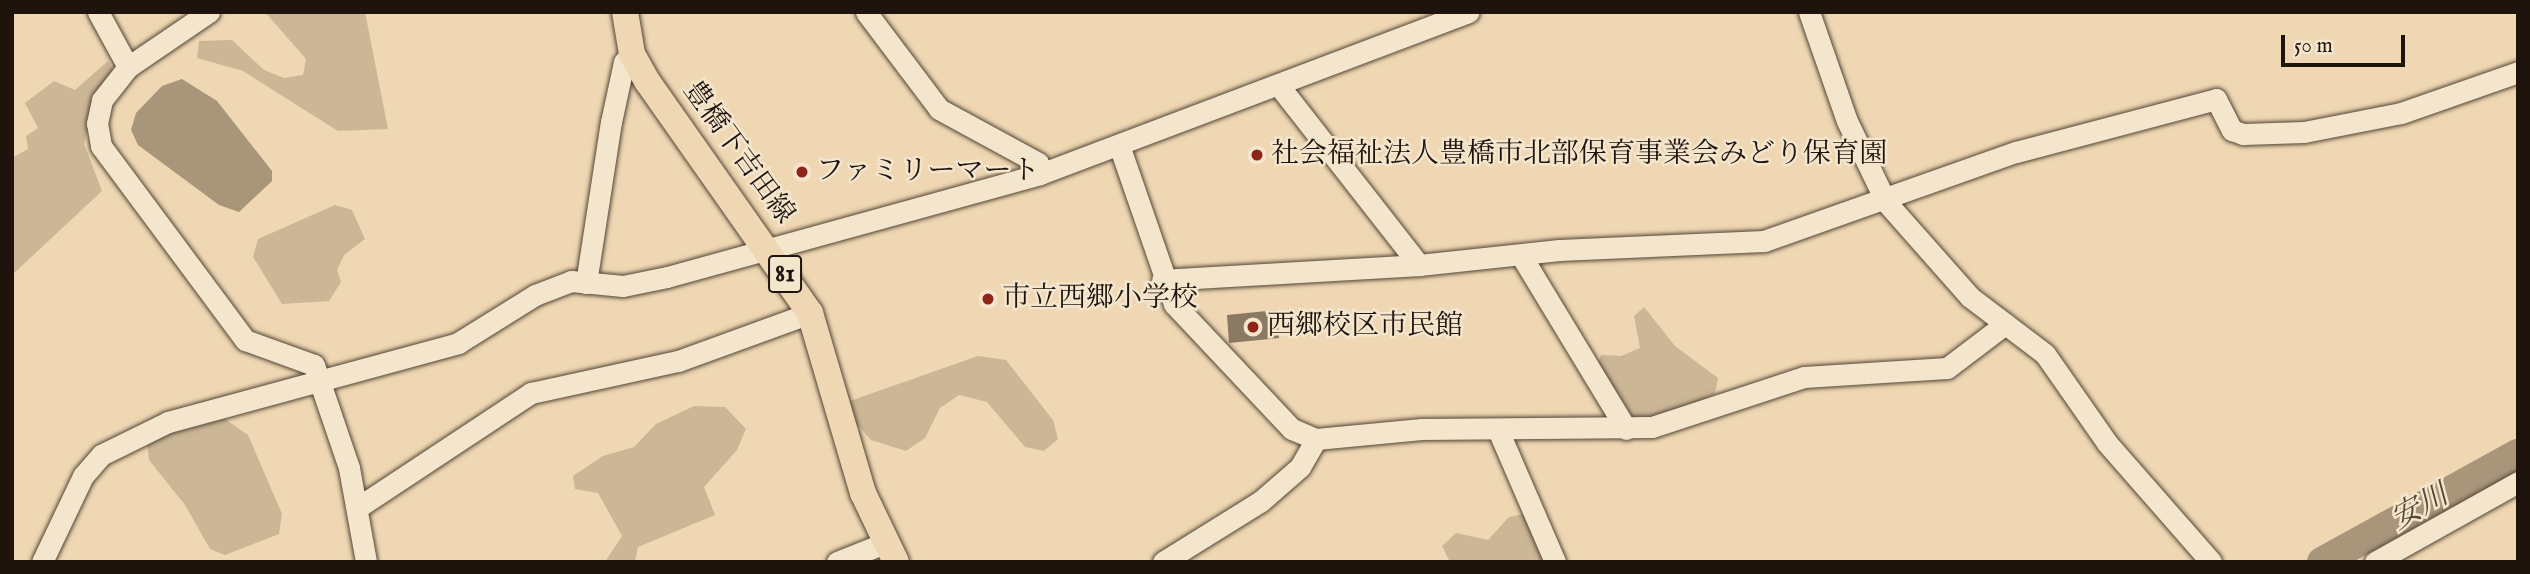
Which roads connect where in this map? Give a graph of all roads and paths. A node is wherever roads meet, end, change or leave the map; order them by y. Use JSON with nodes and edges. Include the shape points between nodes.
{"nodes":[{"id":1,"x":98,"y":12,"type":"edge"},
{"id":2,"x":209,"y":12,"type":"edge"},
{"id":3,"x":625,"y":12,"type":"edge"},
{"id":4,"x":866,"y":12,"type":"edge"},
{"id":5,"x":1468,"y":12,"type":"edge"},
{"id":6,"x":1809,"y":12,"type":"edge"},
{"id":7,"x":632,"y":54,"type":"junction"},
{"id":8,"x":128,"y":67,"type":"junction"},
{"id":9,"x":2518,"y":72,"type":"edge"},
{"id":10,"x":1280,"y":87,"type":"junction"},
{"id":11,"x":1119,"y":145,"type":"junction"},
{"id":12,"x":1040,"y":174,"type":"junction"},
{"id":13,"x":1886,"y":202,"type":"junction"},
{"id":14,"x":772,"y":253,"type":"junction"},
{"id":15,"x":1522,"y":257,"type":"junction"},
{"id":16,"x":1419,"y":265,"type":"junction"},
{"id":17,"x":1161,"y":280,"type":"junction"},
{"id":18,"x":586,"y":282,"type":"junction"},
{"id":19,"x":810,"y":313,"type":"junction"},
{"id":20,"x":2006,"y":324,"type":"junction"},
{"id":21,"x":323,"y":383,"type":"junction"},
{"id":22,"x":1626,"y":429,"type":"junction"},
{"id":23,"x":1498,"y":430,"type":"junction"},
{"id":24,"x":1316,"y":439,"type":"junction"},
{"id":25,"x":2518,"y":482,"type":"edge"},
{"id":26,"x":357,"y":508,"type":"junction"},
{"id":27,"x":890,"y":552,"type":"edge"},
{"id":28,"x":1177,"y":559,"type":"edge"},
{"id":29,"x":42,"y":562,"type":"edge"},
{"id":30,"x":366,"y":562,"type":"edge"},
{"id":31,"x":836,"y":562,"type":"edge"},
{"id":32,"x":1555,"y":562,"type":"edge"},
{"id":33,"x":2211,"y":562,"type":"edge"},
{"id":34,"x":2375,"y":562,"type":"edge"}],
"edges":[{"from":1,"to":8,"type":"street"},
{"from":2,"to":8,"type":"street"},
{"from":3,"to":7,"type":"main road","name":"豊橋下吉田線","number":"81"},
{"from":4,"to":12,"type":"street","via":[[940,108],[1038,163]]},
{"from":5,"to":10,"type":"street"},
{"from":6,"to":13,"type":"street","via":[[1847,121]]},
{"from":7,"to":14,"type":"main road","name":"豊橋下吉田線","number":"81","via":[[680,130]]},
{"from":7,"to":18,"type":"street","via":[[624,62],[611,122]]},
{"from":8,"to":21,"type":"street","via":[[102,100],[97,123],[101,146],[245,340],[299,355],[314,365]]},
{"from":9,"to":13,"type":"street","via":[[2401,113],[2304,132],[2243,134],[2232,130],[2216,99],[2016,152]]},
{"from":10,"to":11,"type":"street"},
{"from":10,"to":16,"type":"street"},
{"from":11,"to":12,"type":"street"},
{"from":11,"to":17,"type":"street"},
{"from":12,"to":14,"type":"street"},
{"from":13,"to":15,"type":"street","via":[[1764,241]]},
{"from":13,"to":20,"type":"street","via":[[1970,297]]},
{"from":14,"to":18,"type":"street","via":[[623,286]]},
{"from":14,"to":19,"type":"main road","name":"豊橋下吉田線","number":"81"},
{"from":15,"to":16,"type":"street"},
{"from":15,"to":22,"type":"street"},
{"from":16,"to":17,"type":"street"},
{"from":17,"to":24,"type":"street","via":[[1191,326],[1292,429]]},
{"from":18,"to":21,"type":"street","via":[[571,281],[535,295],[458,343]]},
{"from":19,"to":26,"type":"street","via":[[678,361],[531,393]]},
{"from":19,"to":27,"type":"main road","name":"豊橋下吉田線","number":"81","via":[[863,493]]},
{"from":20,"to":22,"type":"street","via":[[1947,368],[1804,377],[1680,420]]},
{"from":20,"to":33,"type":"street","via":[[2045,354],[2107,443]]},
{"from":21,"to":26,"type":"street"},
{"from":21,"to":29,"type":"street","via":[[168,422],[125,439],[83,476]]},
{"from":22,"to":23,"type":"street"},
{"from":23,"to":24,"type":"street","via":[[1422,429]]},
{"from":23,"to":32,"type":"street"},
{"from":24,"to":28,"type":"street","via":[[1300,467],[1261,501]]},
{"from":25,"to":34,"type":"street"},
{"from":26,"to":30,"type":"street"},
{"from":27,"to":31,"type":"street"}]}
